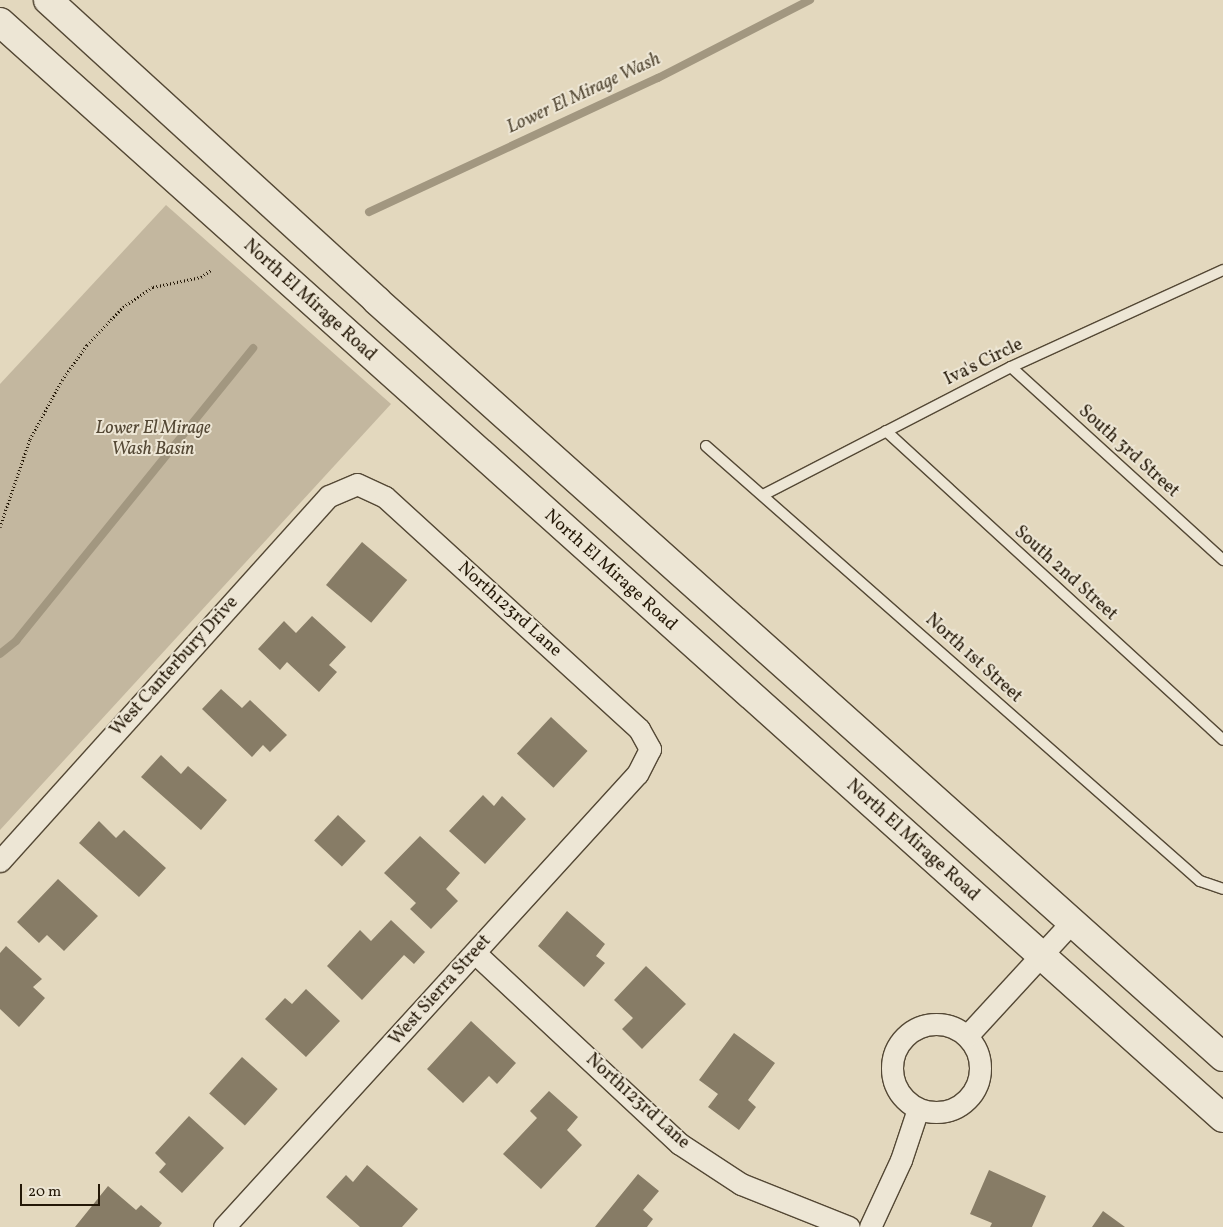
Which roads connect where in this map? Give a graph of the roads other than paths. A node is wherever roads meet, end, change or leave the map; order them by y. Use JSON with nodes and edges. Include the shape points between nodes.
{"nodes":[{"id":1,"x":48,"y":0,"type":"edge"},
{"id":2,"x":0,"y":22,"type":"edge"},
{"id":3,"x":1223,"y":270,"type":"edge"},
{"id":4,"x":1010,"y":367,"type":"junction"},
{"id":5,"x":886,"y":431,"type":"junction"},
{"id":6,"x":706,"y":446,"type":"dead end"},
{"id":7,"x":357,"y":484,"type":"joint"},
{"id":8,"x":764,"y":495,"type":"junction"},
{"id":9,"x":1223,"y":560,"type":"edge"},
{"id":10,"x":1223,"y":740,"type":"edge"},
{"id":11,"x":650,"y":749,"type":"joint"},
{"id":12,"x":0,"y":861,"type":"edge"},
{"id":13,"x":1223,"y":889,"type":"edge"},
{"id":14,"x":1072,"y":922,"type":"junction"},
{"id":15,"x":475,"y":953,"type":"junction"},
{"id":16,"x":1041,"y":956,"type":"junction"},
{"id":17,"x":967,"y":1036,"type":"junction"},
{"id":18,"x":1223,"y":1057,"type":"edge"},
{"id":19,"x":918,"y":1109,"type":"junction"},
{"id":20,"x":1223,"y":1118,"type":"edge"},
{"id":21,"x":224,"y":1227,"type":"edge"},
{"id":22,"x":849,"y":1227,"type":"edge"},
{"id":23,"x":870,"y":1227,"type":"edge"}],
"edges":[{"from":1,"to":14,"type":"main road","via":[[376,300]]},
{"from":2,"to":16,"type":"main road","name":"North El Mirage Road"},
{"from":3,"to":4,"type":"lane","name":"Iva's Circle"},
{"from":4,"to":5,"type":"lane","name":"Iva's Circle"},
{"from":4,"to":9,"type":"lane","name":"South 3rd Street"},
{"from":5,"to":8,"type":"lane","name":"Iva's Circle"},
{"from":5,"to":10,"type":"lane","name":"South 2nd Street"},
{"from":6,"to":8,"type":"lane","name":"North 1st Street"},
{"from":7,"to":11,"type":"street","name":"North123rd Lane","via":[[385,497],[639,729]]},
{"from":7,"to":12,"type":"street","name":"West Canterbury Drive","via":[[328,496]]},
{"from":8,"to":13,"type":"lane","name":"North 1st Street","via":[[1200,881]]},
{"from":11,"to":15,"type":"street","name":"West Sierra Street","via":[[637,774]]},
{"from":14,"to":16,"type":"street"},
{"from":14,"to":18,"type":"main road"},
{"from":15,"to":21,"type":"street","name":"West Sierra Street"},
{"from":15,"to":22,"type":"street","name":"North123rd Lane","via":[[680,1144],[741,1184]]},
{"from":16,"to":17,"type":"street"},
{"from":16,"to":20,"type":"main road","name":"North El Mirage Road"},
{"from":17,"to":19,"type":"street","via":[[976,1049],[980,1064],[979,1079],[973,1093],[948,1111],[933,1113]]},
{"from":17,"to":19,"type":"street","via":[[956,1028],[935,1024],[915,1029],[904,1038],[896,1050],[892,1077],[906,1102]]},
{"from":19,"to":23,"type":"street","via":[[900,1160]]}]}
